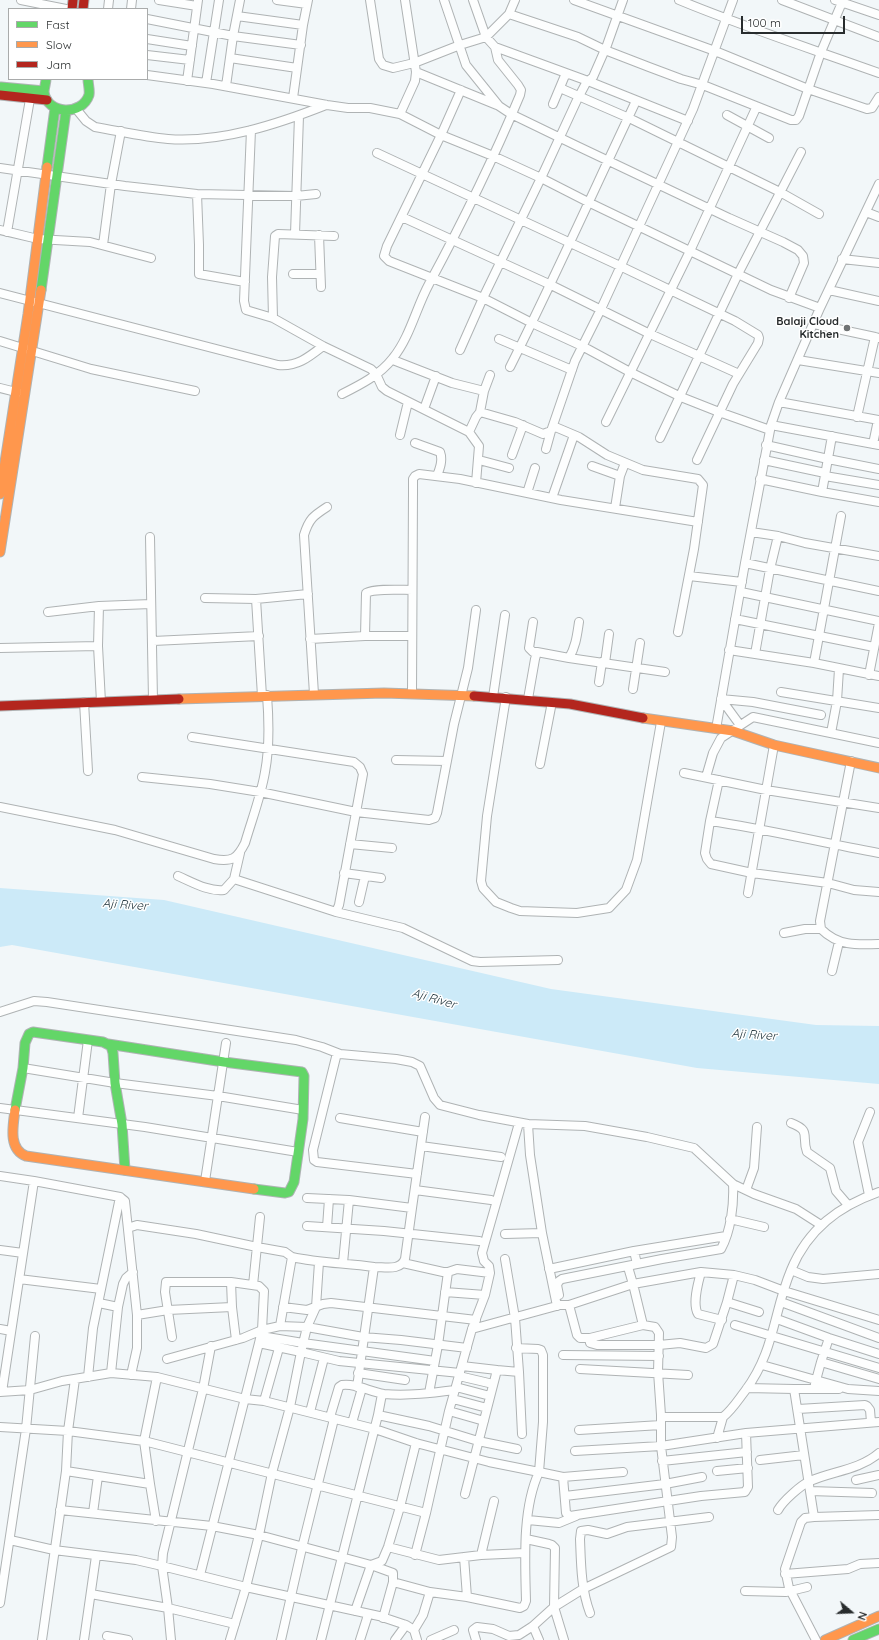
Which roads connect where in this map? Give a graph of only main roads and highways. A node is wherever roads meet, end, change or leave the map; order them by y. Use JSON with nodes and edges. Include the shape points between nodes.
{"nodes":[{"id":1,"x":46,"y":80,"type":"edge"},
{"id":2,"x":88,"y":80,"type":"edge"},
{"id":3,"x":13,"y":84,"type":"edge"},
{"id":4,"x":0,"y":87,"type":"edge"},
{"id":5,"x":0,"y":95,"type":"edge"},
{"id":6,"x":46,"y":95,"type":"junction"},
{"id":7,"x":55,"y":108,"type":"junction"},
{"id":8,"x":66,"y":111,"type":"junction"},
{"id":9,"x":35,"y":302,"type":"junction"},
{"id":10,"x":8,"y":440,"type":"edge"},
{"id":11,"x":3,"y":488,"type":"edge"},
{"id":12,"x":1,"y":538,"type":"edge"},
{"id":13,"x":0,"y":552,"type":"edge"},
{"id":14,"x":0,"y":706,"type":"edge"},
{"id":15,"x":879,"y":768,"type":"edge"},
{"id":16,"x":108,"y":1044,"type":"junction"},
{"id":17,"x":125,"y":1170,"type":"junction"},
{"id":18,"x":879,"y":1616,"type":"edge"},
{"id":19,"x":879,"y":1629,"type":"edge"},
{"id":20,"x":858,"y":1639,"type":"edge"},
{"id":21,"x":825,"y":1640,"type":"edge"}],
"edges":[{"from":1,"to":6,"type":"main road"},
{"from":2,"to":8,"type":"main road","via":[[90,94],[86,101],[77,110]]},
{"from":3,"to":4,"type":"main road"},
{"from":3,"to":6,"type":"main road"},
{"from":5,"to":6,"type":"main road","via":[[30,99]]},
{"from":6,"to":7,"type":"main road"},
{"from":7,"to":8,"type":"main road"},
{"from":7,"to":9,"type":"main road","via":[[38,238]]},
{"from":8,"to":9,"type":"main road","via":[[58,177]]},
{"from":9,"to":10,"type":"main road","via":[[20,393]]},
{"from":10,"to":11,"type":"main road"},
{"from":11,"to":12,"type":"main road"},
{"from":12,"to":13,"type":"main road"},
{"from":14,"to":15,"type":"main road","via":[[314,694],[493,696],[552,702],[661,722],[716,729],[736,728],[774,745]]},
{"from":16,"to":17,"type":"main road","via":[[113,1053],[114,1083],[122,1124]]},
{"from":16,"to":17,"type":"main road","via":[[33,1032],[27,1036],[13,1125],[14,1148],[25,1156]]},
{"from":16,"to":17,"type":"main road","via":[[302,1072],[304,1081],[303,1119],[294,1182],[289,1192]]},
{"from":18,"to":21,"type":"main road"},
{"from":19,"to":20,"type":"main road"}]}
